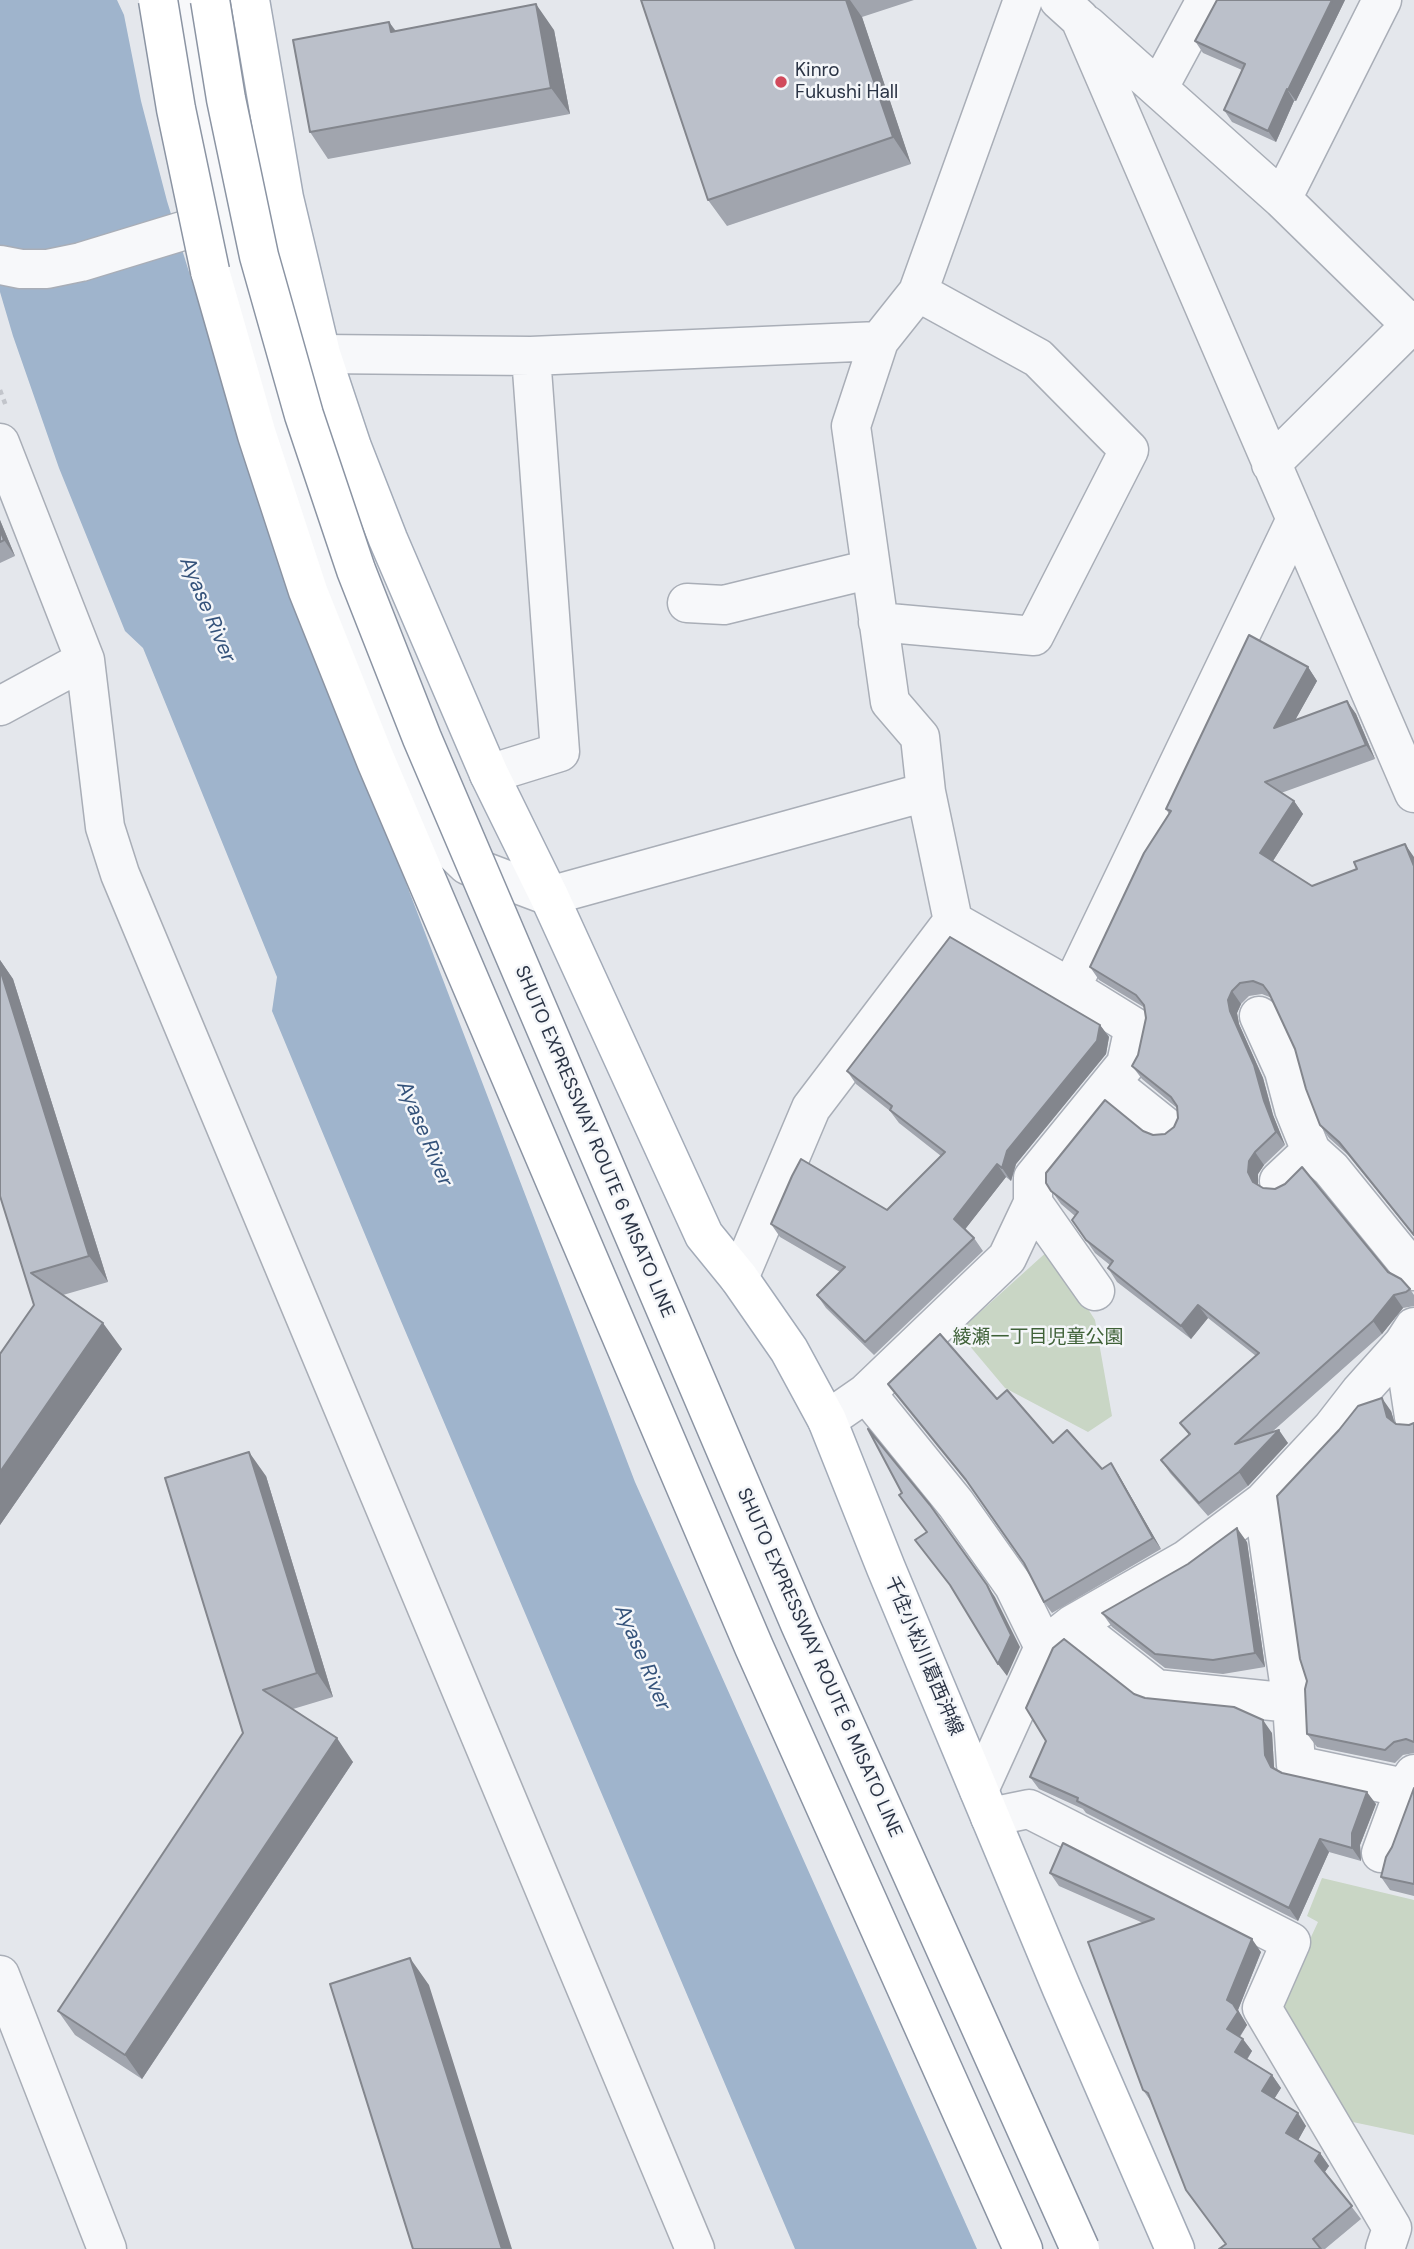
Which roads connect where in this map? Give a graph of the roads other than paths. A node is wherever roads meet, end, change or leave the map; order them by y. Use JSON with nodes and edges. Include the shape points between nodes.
{"nodes":[{"id":1,"x":158,"y":0,"type":"edge"},
{"id":2,"x":187,"y":0,"type":"edge"},
{"id":3,"x":210,"y":0,"type":"edge"},
{"id":4,"x":250,"y":0,"type":"edge"},
{"id":5,"x":1023,"y":0,"type":"edge"},
{"id":6,"x":1206,"y":0,"type":"edge"},
{"id":7,"x":1382,"y":0,"type":"edge"},
{"id":8,"x":1070,"y":9,"type":"edge"},
{"id":9,"x":1159,"y":88,"type":"junction"},
{"id":10,"x":1282,"y":200,"type":"junction"},
{"id":11,"x":220,"y":219,"type":"junction"},
{"id":12,"x":0,"y":265,"type":"edge"},
{"id":13,"x":918,"y":292,"type":"junction"},
{"id":14,"x":1413,"y":324,"type":"edge"},
{"id":15,"x":880,"y":341,"type":"junction"},
{"id":16,"x":321,"y":354,"type":"junction"},
{"id":17,"x":531,"y":356,"type":"junction"},
{"id":18,"x":0,"y":443,"type":"edge"},
{"id":19,"x":1271,"y":464,"type":"junction"},
{"id":20,"x":1296,"y":519,"type":"junction"},
{"id":21,"x":871,"y":569,"type":"junction"},
{"id":22,"x":687,"y":603,"type":"dead end"},
{"id":23,"x":878,"y":622,"type":"junction"},
{"id":24,"x":85,"y":660,"type":"junction"},
{"id":25,"x":0,"y":706,"type":"edge"},
{"id":26,"x":489,"y":774,"type":"junction"},
{"id":27,"x":926,"y":792,"type":"junction"},
{"id":28,"x":1414,"y":793,"type":"edge"},
{"id":29,"x":549,"y":896,"type":"junction"},
{"id":30,"x":953,"y":921,"type":"junction"},
{"id":31,"x":1071,"y":988,"type":"junction"},
{"id":32,"x":1259,"y":1016,"type":"dead end"},
{"id":33,"x":1111,"y":1083,"type":"junction"},
{"id":34,"x":1166,"y":1127,"type":"dead end"},
{"id":35,"x":1311,"y":1151,"type":"junction"},
{"id":36,"x":1279,"y":1181,"type":"dead end"},
{"id":37,"x":1033,"y":1203,"type":"junction"},
{"id":38,"x":1414,"y":1271,"type":"edge"},
{"id":39,"x":739,"y":1278,"type":"junction"},
{"id":40,"x":1095,"y":1291,"type":"dead end"},
{"id":41,"x":1408,"y":1335,"type":"edge"},
{"id":42,"x":866,"y":1392,"type":"junction"},
{"id":43,"x":1414,"y":1417,"type":"edge"},
{"id":44,"x":827,"y":1420,"type":"junction"},
{"id":45,"x":1263,"y":1502,"type":"junction"},
{"id":46,"x":1059,"y":1635,"type":"junction"},
{"id":47,"x":1292,"y":1703,"type":"junction"},
{"id":48,"x":1409,"y":1781,"type":"edge"},
{"id":49,"x":985,"y":1803,"type":"junction"},
{"id":50,"x":1381,"y":1853,"type":"dead end"},
{"id":51,"x":0,"y":1975,"type":"edge"},
{"id":52,"x":107,"y":2249,"type":"edge"},
{"id":53,"x":695,"y":2249,"type":"edge"},
{"id":54,"x":1023,"y":2249,"type":"edge"},
{"id":55,"x":1080,"y":2249,"type":"edge"},
{"id":56,"x":1175,"y":2249,"type":"edge"},
{"id":57,"x":1385,"y":2249,"type":"edge"}],
"edges":[{"from":1,"to":54,"type":"main road","bridge":true,"via":[[210,271],[308,591],[754,1647]]},
{"from":2,"to":11,"type":"street"},
{"from":3,"to":55,"type":"main road","name":"SHUTO EXPRESSWAY ROUTE 6 MISATO LINE","bridge":true,"via":[[259,256],[304,415],[366,596],[427,751],[795,1611]]},
{"from":4,"to":16,"type":"main road","name":"千住小松川葛西沖線","via":[[284,198]]},
{"from":5,"to":13,"type":"street"},
{"from":6,"to":9,"type":"street"},
{"from":7,"to":10,"type":"street"},
{"from":8,"to":9,"type":"street"},
{"from":8,"to":19,"type":"street"},
{"from":9,"to":10,"type":"street"},
{"from":10,"to":14,"type":"street"},
{"from":11,"to":12,"type":"street","via":[[81,262],[34,269]]},
{"from":11,"to":29,"type":"street","via":[[302,511],[421,804],[445,844],[467,865]]},
{"from":13,"to":15,"type":"street"},
{"from":13,"to":23,"type":"street","via":[[1038,358],[1129,450],[1034,636]]},
{"from":14,"to":19,"type":"street"},
{"from":15,"to":17,"type":"street"},
{"from":15,"to":21,"type":"street","via":[[851,426]]},
{"from":16,"to":17,"type":"street"},
{"from":16,"to":26,"type":"main road","name":"千住小松川葛西沖線","via":[[388,539]]},
{"from":17,"to":26,"type":"street","via":[[560,752]]},
{"from":18,"to":24,"type":"street"},
{"from":19,"to":20,"type":"street"},
{"from":20,"to":28,"type":"street"},
{"from":20,"to":31,"type":"street"},
{"from":21,"to":22,"type":"street","via":[[724,605]]},
{"from":21,"to":23,"type":"street"},
{"from":23,"to":27,"type":"street","via":[[890,702],[920,737]]},
{"from":24,"to":25,"type":"street"},
{"from":24,"to":53,"type":"street","via":[[105,827],[120,874]]},
{"from":26,"to":29,"type":"main road","name":"千住小松川葛西沖線"},
{"from":27,"to":29,"type":"street"},
{"from":27,"to":30,"type":"street"},
{"from":29,"to":39,"type":"main road","name":"千住小松川葛西沖線","via":[[704,1235]]},
{"from":30,"to":31,"type":"street"},
{"from":30,"to":39,"type":"street","via":[[811,1108]]},
{"from":31,"to":33,"type":"street","via":[[1134,1027],[1126,1064]]},
{"from":32,"to":35,"type":"street","via":[[1284,1071],[1293,1109]]},
{"from":33,"to":34,"type":"street"},
{"from":33,"to":37,"type":"street","via":[[1033,1178]]},
{"from":35,"to":36,"type":"street"},
{"from":35,"to":38,"type":"street"},
{"from":37,"to":40,"type":"street"},
{"from":37,"to":42,"type":"street","via":[[1007,1258]]},
{"from":39,"to":44,"type":"main road","name":"千住小松川葛西沖線","via":[[789,1350]]},
{"from":41,"to":43,"type":"street"},
{"from":41,"to":45,"type":"street","via":[[1332,1429]]},
{"from":42,"to":44,"type":"street"},
{"from":42,"to":46,"type":"street","via":[[957,1504],[1014,1586]]},
{"from":44,"to":49,"type":"main road","name":"千住小松川葛西沖線"},
{"from":45,"to":46,"type":"street","via":[[1187,1559]]},
{"from":45,"to":47,"type":"street"},
{"from":46,"to":47,"type":"street","via":[[1156,1689]]},
{"from":46,"to":49,"type":"street"},
{"from":47,"to":48,"type":"street","via":[[1296,1765]]},
{"from":48,"to":50,"type":"street"},
{"from":49,"to":56,"type":"main road","name":"千住小松川葛西沖線"},
{"from":49,"to":57,"type":"street","via":[[1029,1809],[1291,1942],[1262,2008],[1392,2228]]},
{"from":51,"to":52,"type":"street"}]}
